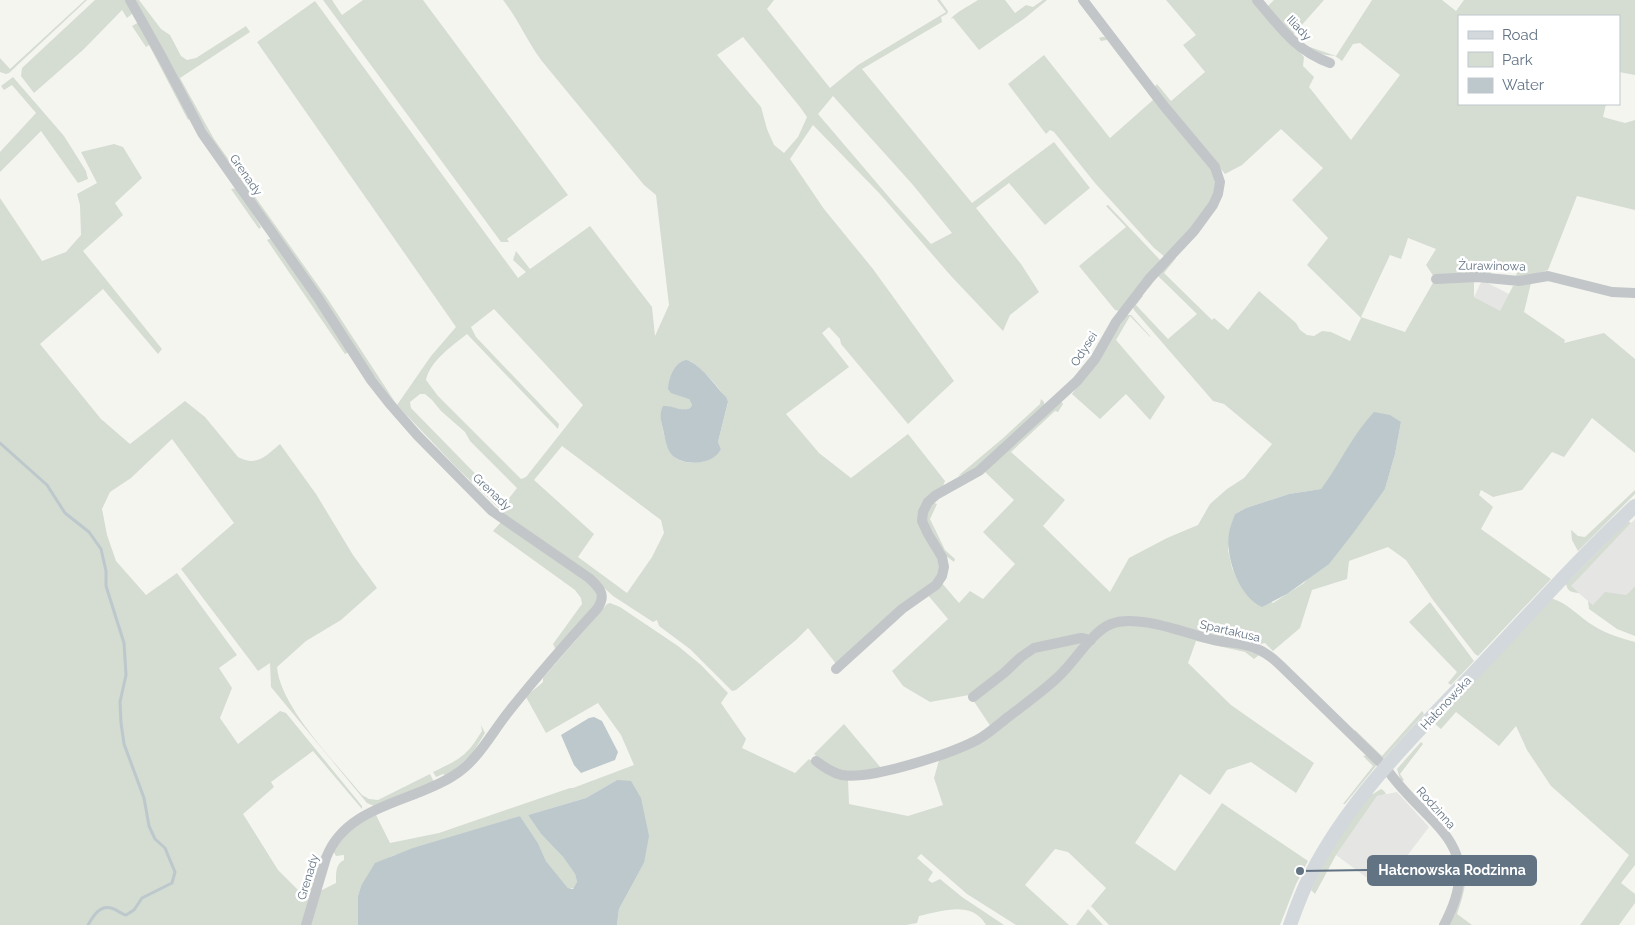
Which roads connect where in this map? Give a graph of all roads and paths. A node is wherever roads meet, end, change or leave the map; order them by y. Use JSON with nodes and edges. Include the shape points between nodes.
{"nodes":[{"id":1,"x":130,"y":0,"type":"edge"},
{"id":2,"x":1083,"y":0,"type":"edge"},
{"id":3,"x":1257,"y":0,"type":"edge"},
{"id":4,"x":1330,"y":63,"type":"dead end"},
{"id":5,"x":1436,"y":279,"type":"dead end"},
{"id":6,"x":1635,"y":293,"type":"edge"},
{"id":7,"x":1635,"y":506,"type":"edge"},
{"id":8,"x":1091,"y":640,"type":"junction"},
{"id":9,"x":836,"y":669,"type":"dead end"},
{"id":10,"x":973,"y":697,"type":"dead end"},
{"id":11,"x":816,"y":761,"type":"dead end"},
{"id":12,"x":1386,"y":768,"type":"junction"},
{"id":13,"x":306,"y":925,"type":"edge"},
{"id":14,"x":1290,"y":925,"type":"edge"},
{"id":15,"x":1444,"y":925,"type":"edge"}],
"edges":[{"from":1,"to":13,"type":"street","name":"Grenady","via":[[207,140],[389,403],[492,511],[589,578],[603,594],[597,609],[547,664],[465,767],[440,783],[360,817],[339,835],[326,858]]},
{"from":2,"to":9,"type":"street","name":"Odysei","via":[[1213,164],[1219,178],[1219,191],[1194,230],[1149,279],[1116,322],[1095,359],[1077,381],[979,471],[928,502],[922,512],[922,522],[942,557],[942,576],[936,585],[902,609]]},
{"from":3,"to":4,"type":"street","name":"Iliady","via":[[1299,47]]},
{"from":5,"to":6,"type":"street","name":"Żurawinowa","via":[[1477,277],[1519,282],[1548,276],[1612,292]]},
{"from":7,"to":12,"type":"street","name":"Hałcnowska","via":[[1556,585]]},
{"from":8,"to":10,"type":"street","via":[[1081,638],[1034,648]]},
{"from":8,"to":11,"type":"street","name":"Spartakusa","via":[[1058,678],[989,732],[967,744],[905,766],[859,776],[831,771]]},
{"from":8,"to":12,"type":"street","name":"Spartakusa","via":[[1105,627],[1130,620],[1254,647],[1275,660]]},
{"from":12,"to":14,"type":"street","name":"Hałcnowska","via":[[1351,809],[1328,844],[1304,888]]},
{"from":12,"to":15,"type":"street","name":"Rodzinna","via":[[1454,848],[1460,873],[1459,890]]}]}
